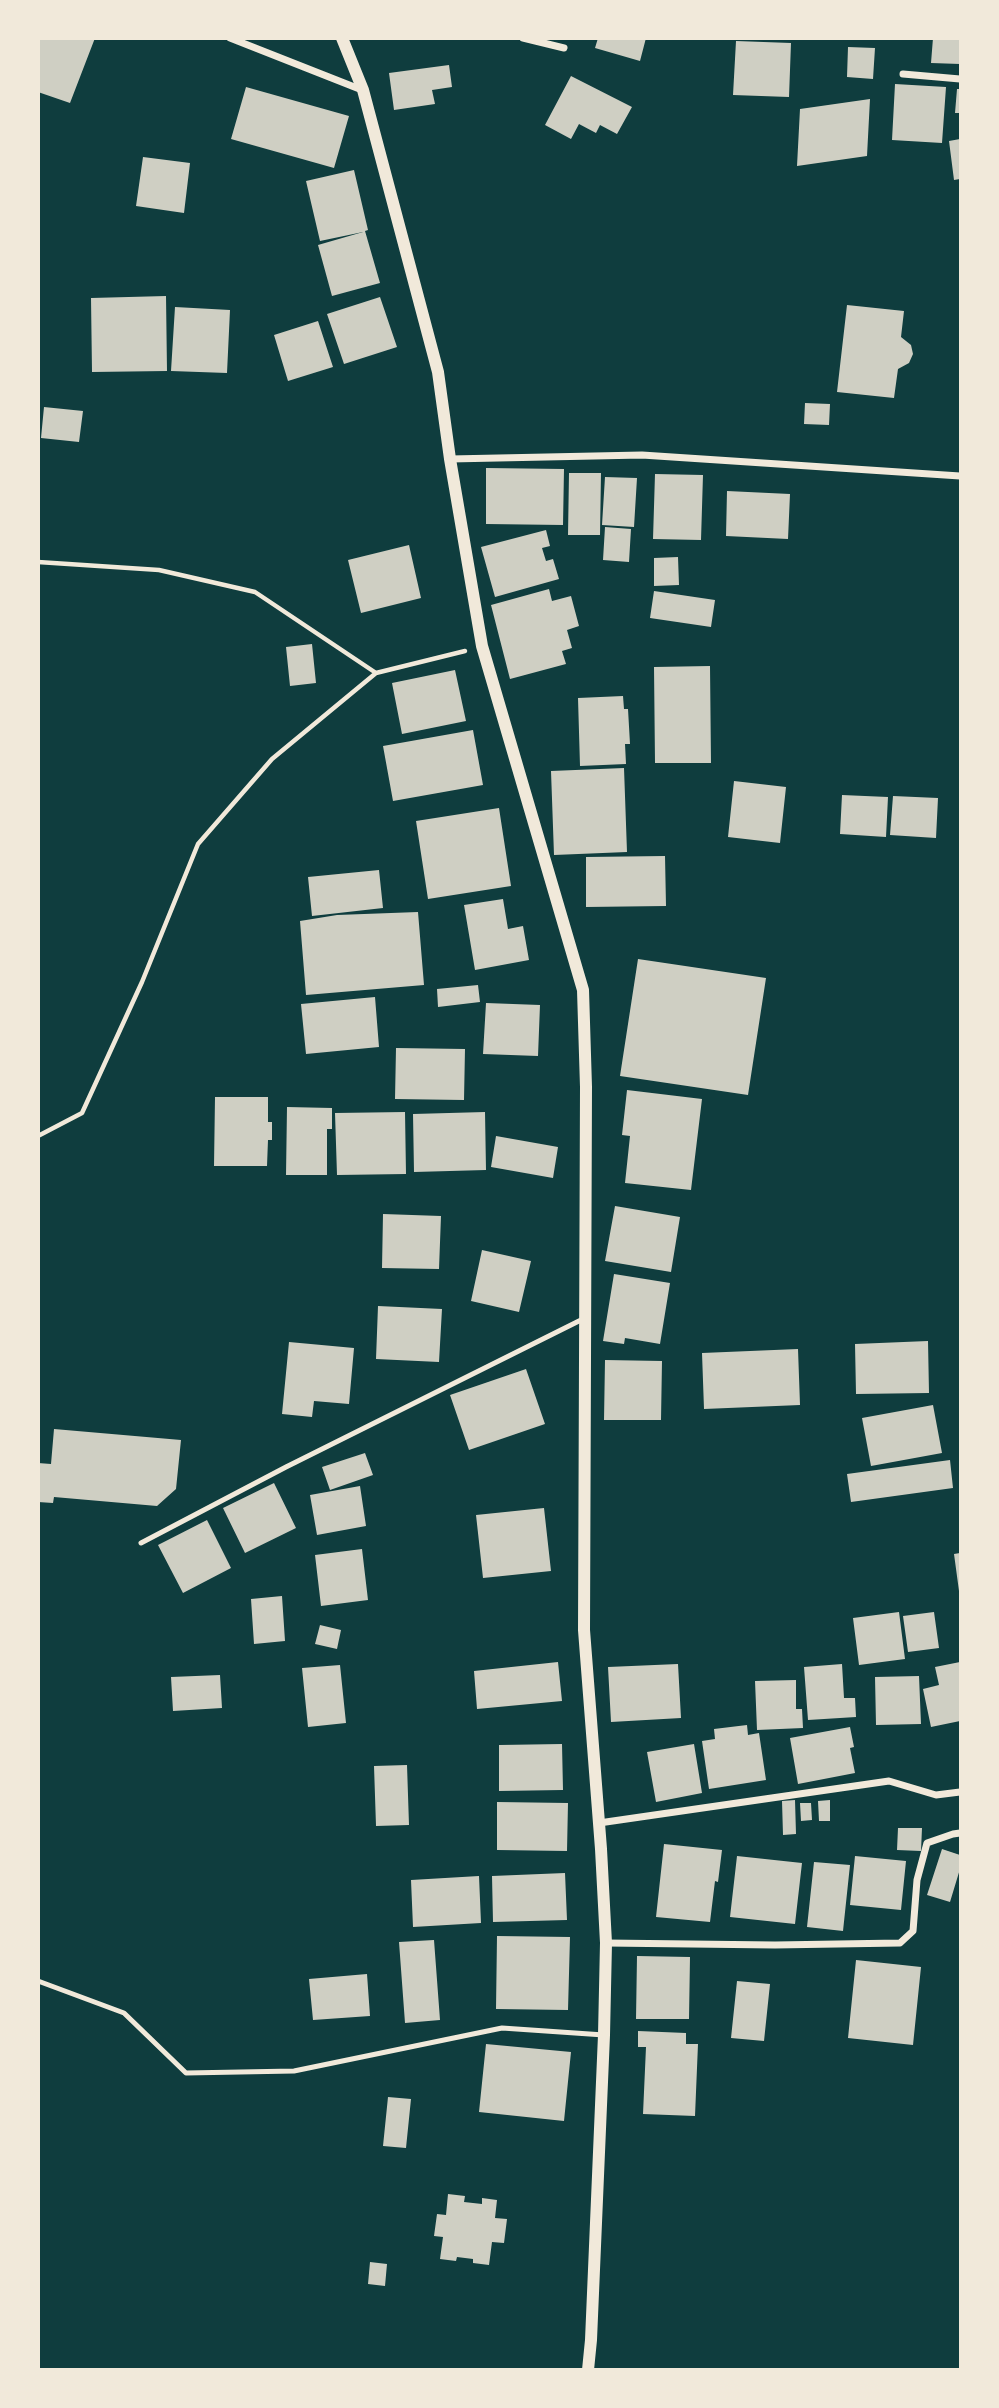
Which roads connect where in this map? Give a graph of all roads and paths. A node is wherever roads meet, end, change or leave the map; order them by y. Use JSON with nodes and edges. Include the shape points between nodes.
{"nodes":[{"id":1,"x":230,"y":38,"type":"edge"},
{"id":2,"x":342,"y":38,"type":"edge"},
{"id":3,"x":523,"y":38,"type":"edge"},
{"id":4,"x":564,"y":48,"type":"dead end"},
{"id":5,"x":903,"y":74,"type":"dead end"},
{"id":6,"x":961,"y":79,"type":"edge"},
{"id":7,"x":363,"y":90,"type":"junction"},
{"id":8,"x":450,"y":459,"type":"junction"},
{"id":9,"x":961,"y":476,"type":"edge"},
{"id":10,"x":38,"y":562,"type":"edge"},
{"id":11,"x":482,"y":646,"type":"junction"},
{"id":12,"x":376,"y":673,"type":"junction"},
{"id":13,"x":38,"y":1136,"type":"edge"},
{"id":14,"x":585,"y":1318,"type":"junction"},
{"id":15,"x":141,"y":1543,"type":"dead end"},
{"id":16,"x":961,"y":1792,"type":"edge"},
{"id":17,"x":599,"y":1823,"type":"junction"},
{"id":18,"x":961,"y":1833,"type":"edge"},
{"id":19,"x":606,"y":1943,"type":"junction"},
{"id":20,"x":38,"y":1981,"type":"edge"},
{"id":21,"x":604,"y":2035,"type":"junction"},
{"id":22,"x":588,"y":2370,"type":"edge"}],
"edges":[{"from":1,"to":7,"type":"street"},
{"from":2,"to":7,"type":"street"},
{"from":3,"to":4,"type":"street"},
{"from":5,"to":6,"type":"street"},
{"from":7,"to":8,"type":"street","via":[[438,372]]},
{"from":8,"to":9,"type":"street","via":[[642,455]]},
{"from":8,"to":11,"type":"street"},
{"from":10,"to":12,"type":"path","via":[[159,570],[254,592]]},
{"from":11,"to":12,"type":"path"},
{"from":11,"to":14,"type":"street","via":[[583,990]]},
{"from":12,"to":13,"type":"path","via":[[272,759],[198,844],[82,1113]]},
{"from":14,"to":15,"type":"lane"},
{"from":14,"to":17,"type":"street","via":[[584,1630]]},
{"from":16,"to":17,"type":"street","via":[[936,1795],[888,1781]]},
{"from":17,"to":19,"type":"street"},
{"from":18,"to":19,"type":"street","via":[[927,1843],[917,1880],[914,1931],[900,1943]]},
{"from":19,"to":21,"type":"street"},
{"from":20,"to":21,"type":"lane","via":[[124,2012],[186,2073],[294,2071],[502,2028]]},
{"from":21,"to":22,"type":"street"}]}
